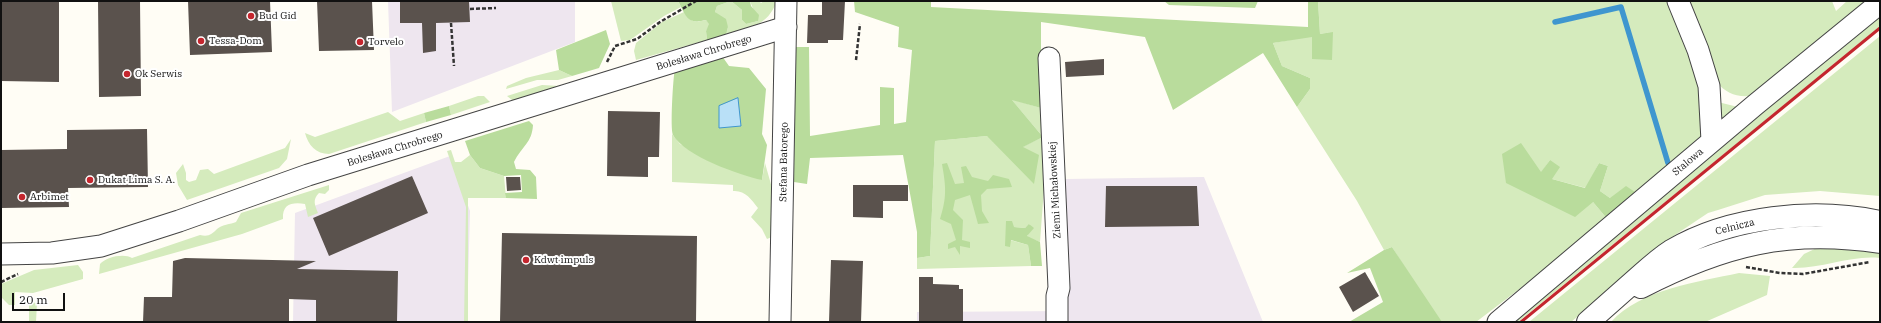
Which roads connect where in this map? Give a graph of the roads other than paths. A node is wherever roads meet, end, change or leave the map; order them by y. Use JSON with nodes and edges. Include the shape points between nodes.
{"nodes":[{"id":1,"x":786,"y":1,"type":"edge"},
{"id":2,"x":1678,"y":1,"type":"edge"},
{"id":3,"x":1880,"y":3,"type":"edge"},
{"id":4,"x":786,"y":27,"type":"junction"},
{"id":5,"x":1049,"y":58,"type":"dead end"},
{"id":6,"x":1712,"y":141,"type":"junction"},
{"id":7,"x":1880,"y":222,"type":"edge"},
{"id":8,"x":1877,"y":252,"type":"edge"},
{"id":9,"x":1,"y":254,"type":"edge"},
{"id":10,"x":1611,"y":302,"type":"junction"},
{"id":11,"x":780,"y":322,"type":"edge"},
{"id":12,"x":1057,"y":322,"type":"edge"},
{"id":13,"x":1498,"y":322,"type":"edge"},
{"id":14,"x":1588,"y":322,"type":"edge"}],
"edges":[{"from":1,"to":4,"type":"street","name":"Stefana Batorego"},
{"from":2,"to":6,"type":"street","via":[[1698,50],[1709,86]]},
{"from":3,"to":6,"type":"street","name":"Stalowa"},
{"from":4,"to":9,"type":"street","name":"Bolesława Chrobrego","via":[[308,175],[179,222],[100,246],[52,253]]},
{"from":4,"to":11,"type":"street","name":"Stefana Batorego"},
{"from":5,"to":12,"type":"street","name":"Ziemi Michałowskiej","via":[[1059,288]]},
{"from":6,"to":13,"type":"street","name":"Stalowa"},
{"from":7,"to":10,"type":"street","name":"Celnicza","via":[[1827,215],[1801,216],[1774,218],[1710,234],[1670,252]]},
{"from":8,"to":10,"type":"street","name":"Celnicza","via":[[1826,236],[1776,239],[1742,246],[1691,263]]},
{"from":10,"to":14,"type":"street","name":"Celnicza"}]}
